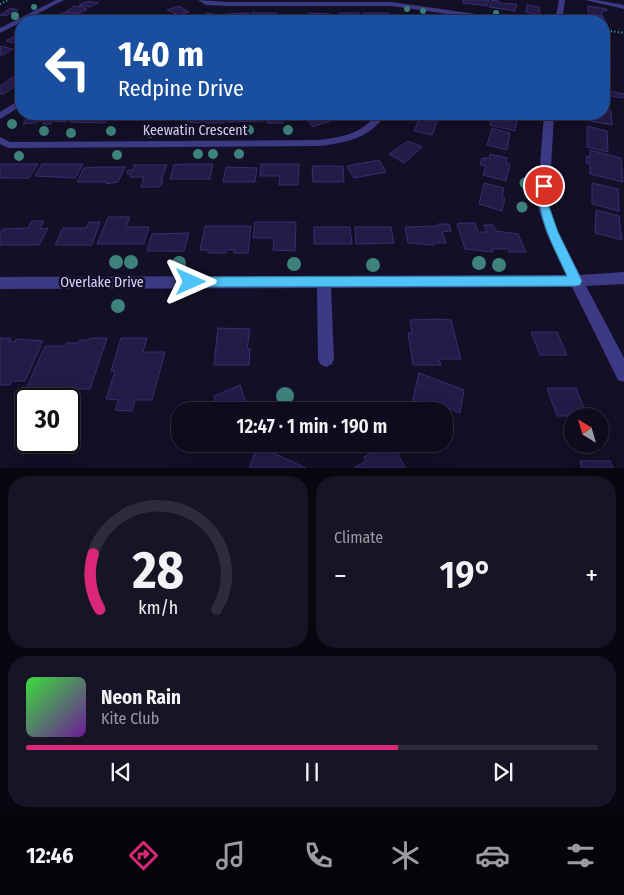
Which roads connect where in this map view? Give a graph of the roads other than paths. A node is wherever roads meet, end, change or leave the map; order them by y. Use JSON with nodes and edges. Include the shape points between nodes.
{"nodes":[{"id":1,"x":62,"y":0,"type":"edge"},
{"id":2,"x":201,"y":0,"type":"edge"},
{"id":3,"x":562,"y":0,"type":"edge"},
{"id":4,"x":588,"y":0,"type":"edge"},
{"id":5,"x":624,"y":7,"type":"edge"},
{"id":6,"x":32,"y":15,"type":"edge"},
{"id":7,"x":469,"y":15,"type":"edge"},
{"id":8,"x":560,"y":15,"type":"edge"},
{"id":9,"x":15,"y":24,"type":"edge"},
{"id":10,"x":0,"y":31,"type":"edge"},
{"id":11,"x":15,"y":106,"type":"edge"},
{"id":12,"x":0,"y":116,"type":"edge"},
{"id":13,"x":377,"y":120,"type":"edge"},
{"id":14,"x":548,"y":120,"type":"edge"},
{"id":15,"x":0,"y":140,"type":"edge"},
{"id":16,"x":624,"y":278,"type":"edge"},
{"id":17,"x":576,"y":281,"type":"junction"},
{"id":18,"x":324,"y":282,"type":"junction"},
{"id":19,"x":0,"y":283,"type":"edge"},
{"id":20,"x":326,"y":359,"type":"dead end"},
{"id":21,"x":624,"y":374,"type":"edge"}],
"edges":[{"from":1,"to":6,"type":"street"},
{"from":2,"to":7,"type":"street","via":[[227,4],[391,4]]},
{"from":3,"to":8,"type":"street"},
{"from":4,"to":5,"type":"lane"},
{"from":9,"to":10,"type":"street"},
{"from":11,"to":12,"type":"street"},
{"from":13,"to":15,"type":"street","name":"Keewatin Crescent","via":[[373,126],[350,138],[319,143],[8,145]]},
{"from":14,"to":17,"type":"street","via":[[543,204],[552,232]]},
{"from":16,"to":17,"type":"street","name":"Overlake Drive"},
{"from":17,"to":18,"type":"street","name":"Overlake Drive"},
{"from":17,"to":21,"type":"street"},
{"from":18,"to":19,"type":"street","name":"Overlake Drive"},
{"from":18,"to":20,"type":"street"}]}
